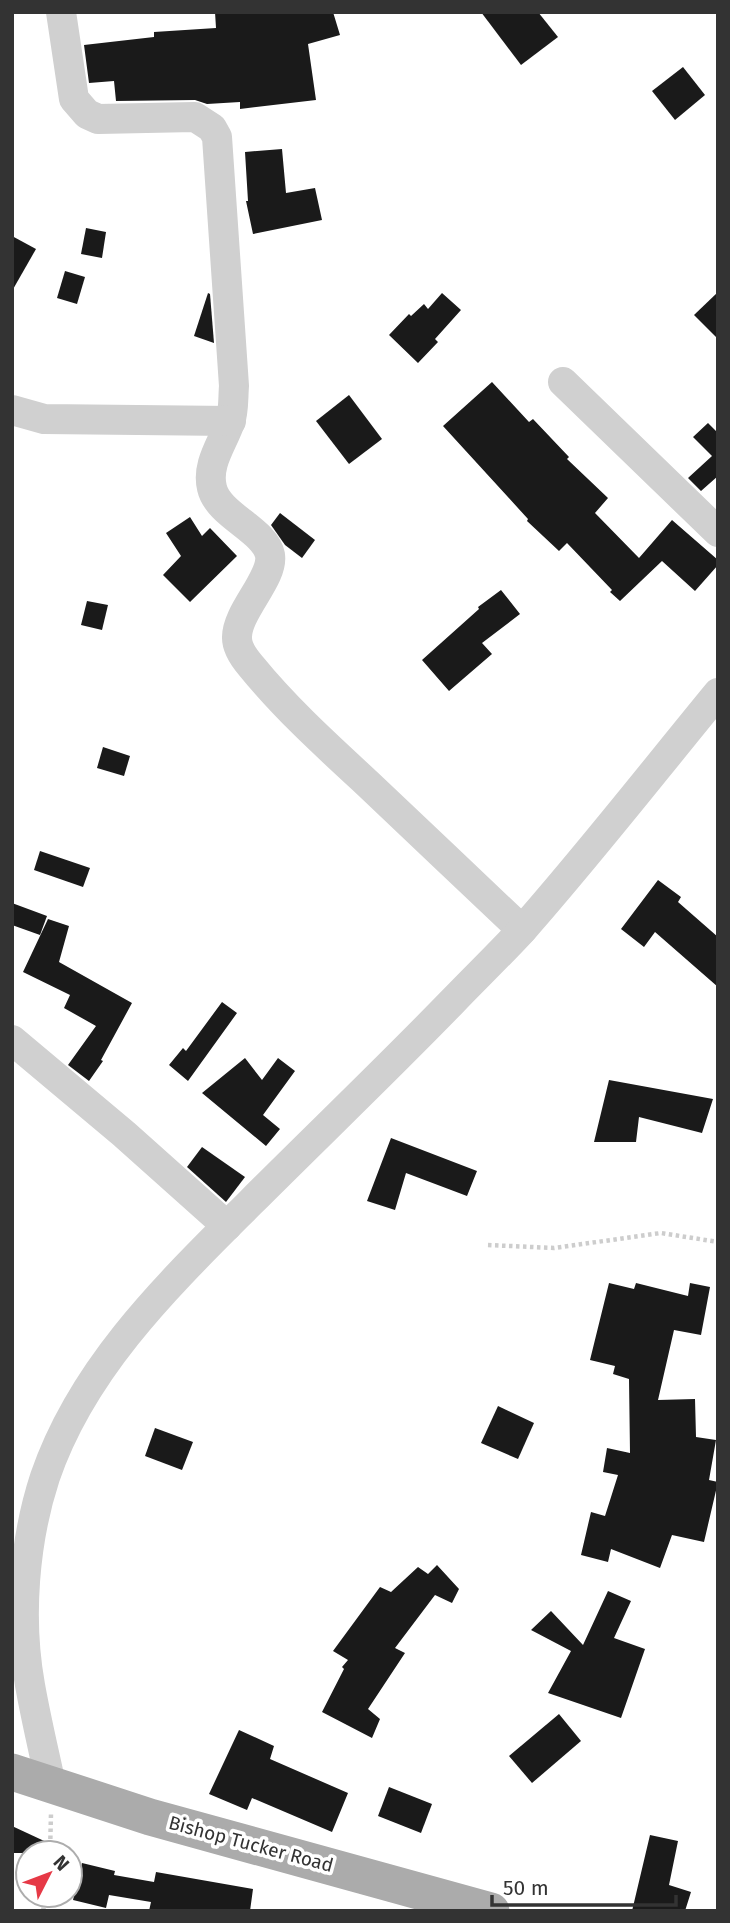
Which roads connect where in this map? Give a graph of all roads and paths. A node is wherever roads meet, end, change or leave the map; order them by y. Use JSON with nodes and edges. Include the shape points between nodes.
{"nodes":[{"id":1,"x":61,"y":12,"type":"edge"},
{"id":2,"x":563,"y":382,"type":"dead end"},
{"id":3,"x":12,"y":410,"type":"edge"},
{"id":4,"x":231,"y":421,"type":"junction"},
{"id":5,"x":718,"y":532,"type":"edge"},
{"id":6,"x":718,"y":694,"type":"edge"},
{"id":7,"x":522,"y":930,"type":"junction"},
{"id":8,"x":12,"y":1040,"type":"edge"},
{"id":9,"x":227,"y":1226,"type":"junction"},
{"id":10,"x":718,"y":1242,"type":"edge"},
{"id":11,"x":488,"y":1245,"type":"dead end"},
{"id":12,"x":12,"y":1772,"type":"edge"},
{"id":13,"x":51,"y":1785,"type":"junction"},
{"id":14,"x":491,"y":1911,"type":"edge"}],
"edges":[{"from":1,"to":4,"type":"street","via":[[74,99],[87,114],[98,119],[195,117],[217,137],[234,386]]},
{"from":2,"to":5,"type":"street"},
{"from":3,"to":4,"type":"street","via":[[44,419]]},
{"from":4,"to":7,"type":"street","via":[[211,472],[212,490],[271,556],[242,618],[237,637],[240,651],[300,720]]},
{"from":6,"to":7,"type":"street"},
{"from":7,"to":9,"type":"street"},
{"from":8,"to":9,"type":"street"},
{"from":9,"to":13,"type":"street","via":[[124,1336],[91,1381],[45,1478],[31,1533],[23,1598],[29,1682]]},
{"from":10,"to":11,"type":"path","via":[[661,1233],[554,1248]]},
{"from":12,"to":13,"type":"main road","name":"Bishop Tucker Road"},
{"from":13,"to":14,"type":"main road","name":"Bishop Tucker Road","via":[[150,1817]]}]}
